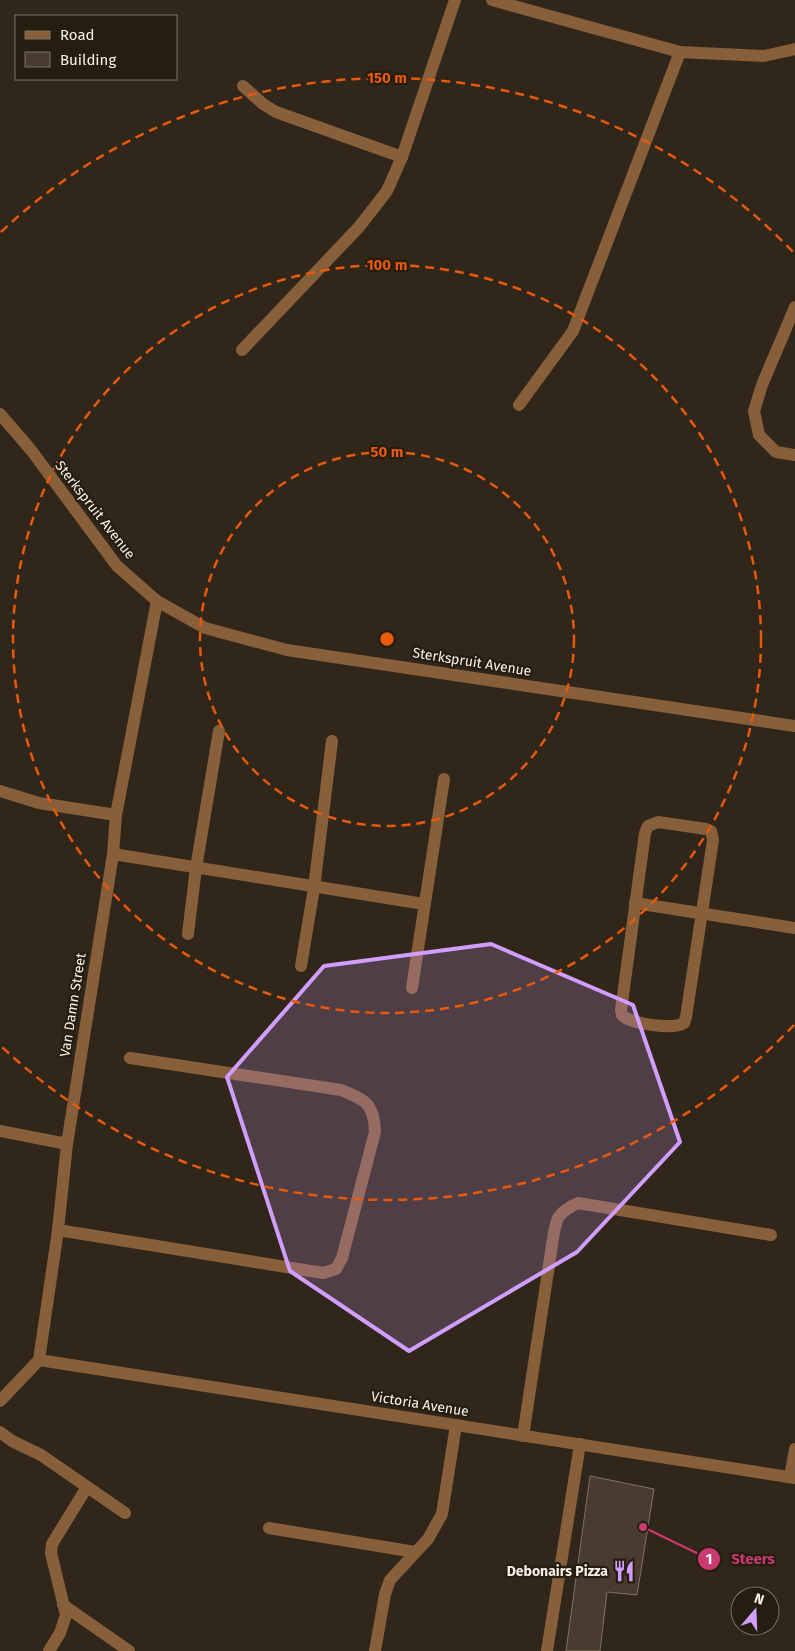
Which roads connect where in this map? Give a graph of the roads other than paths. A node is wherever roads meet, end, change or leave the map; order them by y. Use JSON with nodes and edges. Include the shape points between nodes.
{"nodes":[{"id":1,"x":455,"y":0,"type":"edge"},
{"id":2,"x":492,"y":0,"type":"edge"},
{"id":3,"x":795,"y":49,"type":"edge"},
{"id":4,"x":680,"y":52,"type":"junction"},
{"id":5,"x":243,"y":86,"type":"dead end"},
{"id":6,"x":402,"y":157,"type":"junction"},
{"id":7,"x":795,"y":307,"type":"edge"},
{"id":8,"x":242,"y":350,"type":"dead end"},
{"id":9,"x":519,"y":405,"type":"dead end"},
{"id":10,"x":0,"y":414,"type":"edge"},
{"id":11,"x":795,"y":455,"type":"edge"},
{"id":12,"x":158,"y":601,"type":"junction"},
{"id":13,"x":795,"y":726,"type":"edge"},
{"id":14,"x":219,"y":731,"type":"dead end"},
{"id":15,"x":332,"y":741,"type":"dead end"},
{"id":16,"x":444,"y":779,"type":"dead end"},
{"id":17,"x":0,"y":791,"type":"edge"},
{"id":18,"x":116,"y":815,"type":"junction"},
{"id":19,"x":113,"y":854,"type":"junction"},
{"id":20,"x":196,"y":868,"type":"junction"},
{"id":21,"x":314,"y":888,"type":"junction"},
{"id":22,"x":635,"y":902,"type":"junction"},
{"id":23,"x":424,"y":904,"type":"junction"},
{"id":24,"x":702,"y":913,"type":"junction"},
{"id":25,"x":795,"y":928,"type":"edge"},
{"id":26,"x":188,"y":934,"type":"dead end"},
{"id":27,"x":301,"y":966,"type":"dead end"},
{"id":28,"x":412,"y":988,"type":"dead end"},
{"id":29,"x":130,"y":1058,"type":"dead end"},
{"id":30,"x":0,"y":1131,"type":"edge"},
{"id":31,"x":67,"y":1144,"type":"junction"},
{"id":32,"x":58,"y":1230,"type":"junction"},
{"id":33,"x":771,"y":1235,"type":"dead end"},
{"id":34,"x":39,"y":1360,"type":"junction"},
{"id":35,"x":0,"y":1401,"type":"edge"},
{"id":36,"x":456,"y":1425,"type":"junction"},
{"id":37,"x":0,"y":1432,"type":"edge"},
{"id":38,"x":523,"y":1436,"type":"junction"},
{"id":39,"x":580,"y":1444,"type":"junction"},
{"id":40,"x":795,"y":1449,"type":"edge"},
{"id":41,"x":793,"y":1478,"type":"edge"},
{"id":42,"x":87,"y":1487,"type":"junction"},
{"id":43,"x":125,"y":1513,"type":"dead end"},
{"id":44,"x":269,"y":1528,"type":"dead end"},
{"id":45,"x":415,"y":1552,"type":"junction"},
{"id":46,"x":63,"y":1605,"type":"junction"},
{"id":47,"x":49,"y":1651,"type":"edge"},
{"id":48,"x":129,"y":1651,"type":"edge"},
{"id":49,"x":376,"y":1651,"type":"edge"},
{"id":50,"x":547,"y":1651,"type":"edge"}],
"edges":[{"from":1,"to":6,"type":"street"},
{"from":2,"to":4,"type":"street"},
{"from":3,"to":4,"type":"street","via":[[764,56]]},
{"from":4,"to":9,"type":"street","via":[[573,331]]},
{"from":5,"to":6,"type":"street","via":[[276,112]]},
{"from":6,"to":8,"type":"street","via":[[387,190],[359,227]]},
{"from":7,"to":11,"type":"street","via":[[754,411],[759,435],[776,452]]},
{"from":10,"to":12,"type":"street","name":"Sterkspruit Avenue","via":[[117,566]]},
{"from":12,"to":13,"type":"street","name":"Sterkspruit Avenue","via":[[205,628],[287,650]]},
{"from":12,"to":18,"type":"street","name":"Van Damn Street"},
{"from":14,"to":20,"type":"street"},
{"from":15,"to":21,"type":"street"},
{"from":16,"to":23,"type":"street"},
{"from":17,"to":18,"type":"street","via":[[39,804]]},
{"from":18,"to":19,"type":"street","name":"Van Damn Street"},
{"from":19,"to":20,"type":"street"},
{"from":19,"to":31,"type":"street","name":"Van Damn Street"},
{"from":20,"to":21,"type":"street"},
{"from":20,"to":26,"type":"street"},
{"from":21,"to":23,"type":"street"},
{"from":21,"to":27,"type":"street"},
{"from":22,"to":24,"type":"street"},
{"from":22,"to":24,"type":"street","via":[[648,826],[658,822],[706,829],[711,831],[713,840]]},
{"from":22,"to":24,"type":"street","via":[[621,1010],[622,1016],[631,1021],[673,1027],[684,1023]]},
{"from":23,"to":28,"type":"street"},
{"from":24,"to":25,"type":"street"},
{"from":29,"to":32,"type":"street","via":[[341,1090],[369,1106],[374,1115],[375,1132],[342,1258],[336,1269],[323,1273]]},
{"from":30,"to":31,"type":"street"},
{"from":31,"to":32,"type":"street","name":"Van Damn Street"},
{"from":32,"to":34,"type":"street","name":"Van Damn Street"},
{"from":33,"to":38,"type":"street","via":[[578,1202],[562,1210],[556,1221]]},
{"from":34,"to":35,"type":"street"},
{"from":34,"to":36,"type":"street","name":"Victoria Avenue"},
{"from":36,"to":38,"type":"street","name":"Victoria Avenue"},
{"from":36,"to":45,"type":"street","via":[[442,1514],[428,1539]]},
{"from":37,"to":42,"type":"street"},
{"from":38,"to":39,"type":"street","name":"Victoria Avenue"},
{"from":39,"to":41,"type":"street","name":"Victoria Avenue"},
{"from":39,"to":50,"type":"street"},
{"from":40,"to":41,"type":"street"},
{"from":42,"to":43,"type":"street"},
{"from":42,"to":46,"type":"street","via":[[52,1544],[51,1553]]},
{"from":44,"to":45,"type":"street"},
{"from":45,"to":49,"type":"street","via":[[390,1580],[384,1594]]},
{"from":46,"to":47,"type":"street","via":[[65,1623]]},
{"from":46,"to":48,"type":"street"}]}
